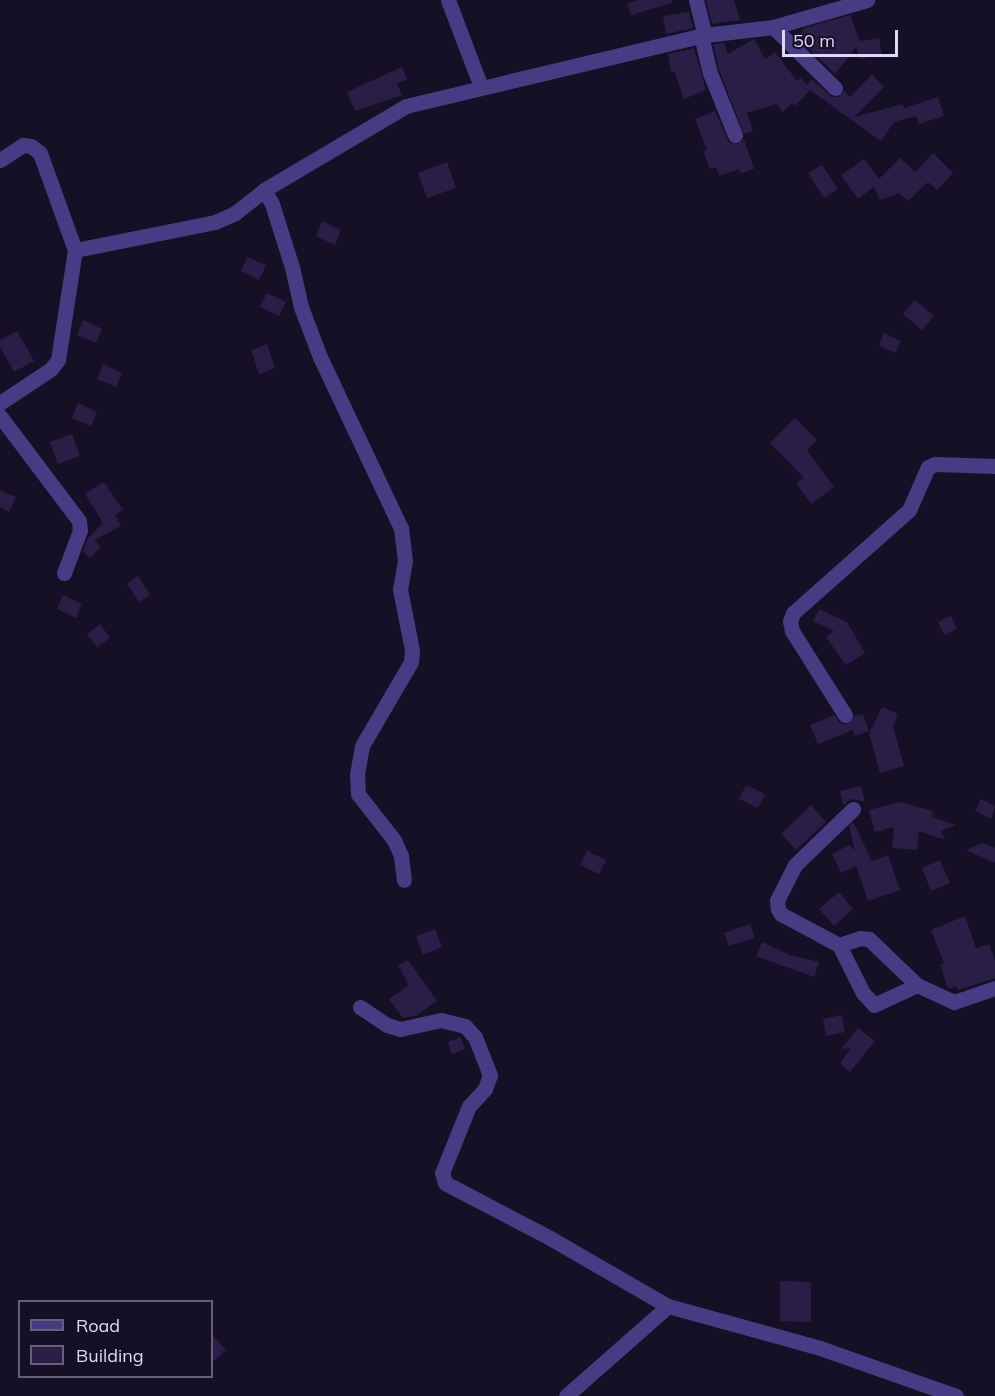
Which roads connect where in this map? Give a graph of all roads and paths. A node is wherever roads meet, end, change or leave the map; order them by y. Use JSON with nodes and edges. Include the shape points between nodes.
{"nodes":[{"id":1,"x":448,"y":0,"type":"edge"},
{"id":2,"x":696,"y":0,"type":"edge"},
{"id":3,"x":867,"y":0,"type":"edge"},
{"id":4,"x":773,"y":27,"type":"junction"},
{"id":5,"x":703,"y":35,"type":"junction"},
{"id":6,"x":481,"y":87,"type":"junction"},
{"id":7,"x":835,"y":88,"type":"dead end"},
{"id":8,"x":735,"y":135,"type":"dead end"},
{"id":9,"x":0,"y":160,"type":"edge"},
{"id":10,"x":264,"y":190,"type":"junction"},
{"id":11,"x":75,"y":250,"type":"junction"},
{"id":12,"x":0,"y":402,"type":"edge"},
{"id":13,"x":0,"y":417,"type":"edge"},
{"id":14,"x":995,"y":466,"type":"edge"},
{"id":15,"x":64,"y":573,"type":"dead end"},
{"id":16,"x":845,"y":715,"type":"dead end"},
{"id":17,"x":853,"y":809,"type":"dead end"},
{"id":18,"x":404,"y":880,"type":"dead end"},
{"id":19,"x":839,"y":945,"type":"junction"},
{"id":20,"x":917,"y":985,"type":"junction"},
{"id":21,"x":995,"y":988,"type":"edge"},
{"id":22,"x":360,"y":1006,"type":"dead end"},
{"id":23,"x":668,"y":1306,"type":"junction"},
{"id":24,"x":566,"y":1396,"type":"edge"},
{"id":25,"x":956,"y":1396,"type":"edge"}],
"edges":[{"from":1,"to":6,"type":"street"},
{"from":2,"to":5,"type":"street"},
{"from":3,"to":4,"type":"street"},
{"from":4,"to":5,"type":"street"},
{"from":4,"to":7,"type":"street"},
{"from":5,"to":6,"type":"street"},
{"from":5,"to":8,"type":"street","via":[[710,73]]},
{"from":6,"to":10,"type":"street","via":[[406,106]]},
{"from":9,"to":11,"type":"street","via":[[23,145],[40,153]]},
{"from":10,"to":11,"type":"street","via":[[215,222]]},
{"from":10,"to":18,"type":"street","via":[[272,204],[301,307],[320,357],[401,528],[405,561],[400,589],[411,662],[362,747],[357,775],[358,794],[394,840]]},
{"from":11,"to":12,"type":"street","via":[[58,360],[51,369]]},
{"from":13,"to":15,"type":"street","via":[[79,521],[80,530]]},
{"from":14,"to":16,"type":"street","via":[[928,467],[909,510],[793,613],[792,631]]},
{"from":17,"to":19,"type":"street","via":[[795,865],[777,900],[782,914]]},
{"from":19,"to":20,"type":"street","via":[[869,939]]},
{"from":19,"to":20,"type":"street","via":[[863,993],[874,1005]]},
{"from":20,"to":21,"type":"street","via":[[954,1002]]},
{"from":22,"to":23,"type":"street","via":[[387,1025],[400,1029],[441,1020],[465,1026],[475,1037],[490,1076],[485,1089],[469,1106],[442,1173],[445,1183]]},
{"from":23,"to":24,"type":"street"},
{"from":23,"to":25,"type":"street","via":[[820,1348]]}]}
